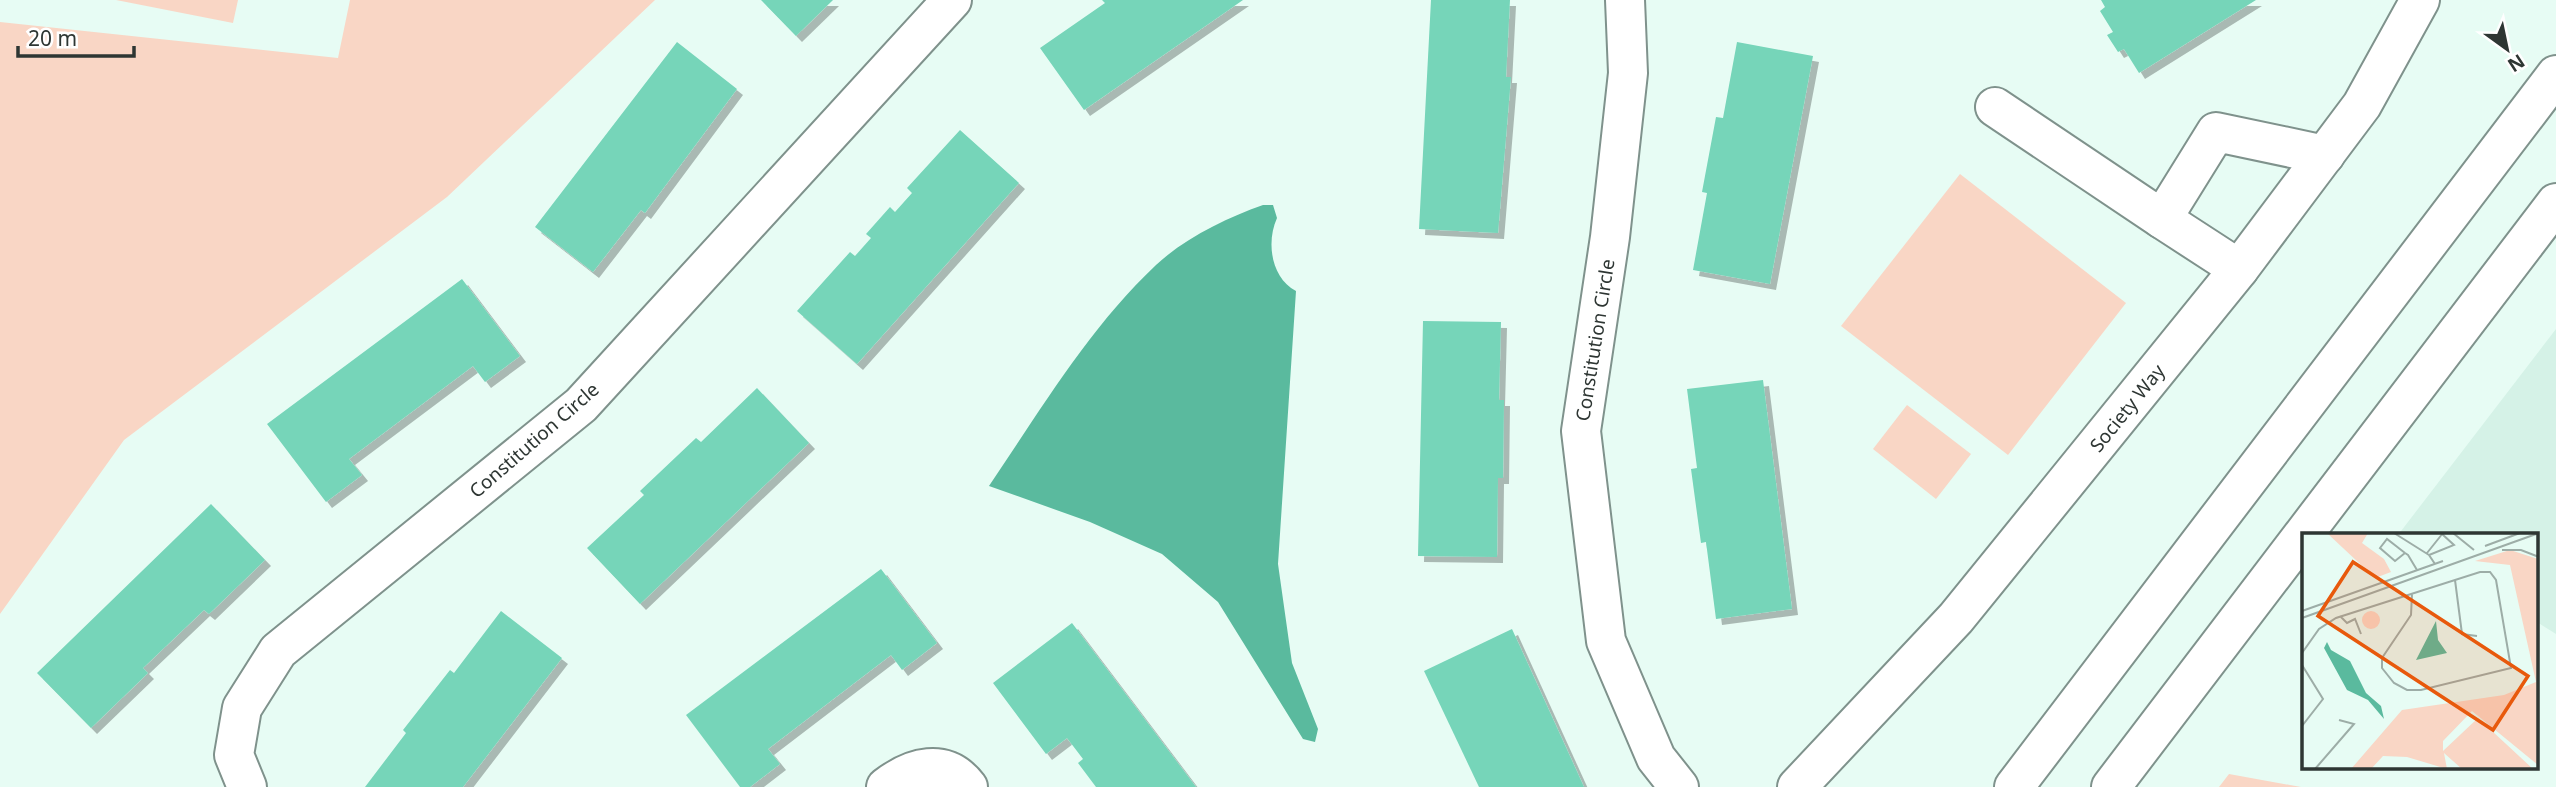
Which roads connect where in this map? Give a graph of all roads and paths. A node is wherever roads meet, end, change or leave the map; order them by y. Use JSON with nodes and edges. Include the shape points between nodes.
{"nodes":[{"id":1,"x":951,"y":0,"type":"edge"},
{"id":2,"x":1625,"y":0,"type":"edge"},
{"id":3,"x":2420,"y":0,"type":"edge"},
{"id":4,"x":2556,"y":75,"type":"edge"},
{"id":5,"x":1994,"y":107,"type":"dead end"},
{"id":6,"x":2325,"y":155,"type":"junction"},
{"id":7,"x":2556,"y":203,"type":"edge"},
{"id":8,"x":2162,"y":219,"type":"junction"},
{"id":9,"x":2556,"y":242,"type":"edge"},
{"id":10,"x":2239,"y":270,"type":"junction"},
{"id":11,"x":2438,"y":357,"type":"junction"},
{"id":12,"x":2304,"y":533,"type":"edge"},
{"id":13,"x":2302,"y":536,"type":"edge"},
{"id":14,"x":247,"y":787,"type":"edge"},
{"id":15,"x":886,"y":787,"type":"edge"},
{"id":16,"x":968,"y":787,"type":"edge"},
{"id":17,"x":1679,"y":787,"type":"edge"},
{"id":18,"x":1797,"y":787,"type":"edge"},
{"id":19,"x":2014,"y":787,"type":"edge"},
{"id":20,"x":2111,"y":787,"type":"edge"}],
"edges":[{"from":1,"to":14,"type":"main road","name":"Constitution Circle","via":[[581,405],[278,652],[242,708],[234,755]]},
{"from":2,"to":17,"type":"main road","name":"Constitution Circle","via":[[1626,87],[1610,237],[1581,431],[1606,641],[1656,758]]},
{"from":3,"to":6,"type":"main road","name":"Society Way","via":[[2368,95]]},
{"from":4,"to":19,"type":"main road"},
{"from":5,"to":8,"type":"main road"},
{"from":6,"to":8,"type":"main road","via":[[2216,132]]},
{"from":6,"to":10,"type":"main road","name":"Society Way"},
{"from":7,"to":11,"type":"main road"},
{"from":8,"to":10,"type":"main road"},
{"from":9,"to":11,"type":"main road"},
{"from":10,"to":18,"type":"main road","name":"Society Way","via":[[1956,618]]},
{"from":11,"to":12,"type":"main road"},
{"from":13,"to":20,"type":"main road"},
{"from":15,"to":16,"type":"main road","via":[[906,772],[933,767],[959,776]]}]}
